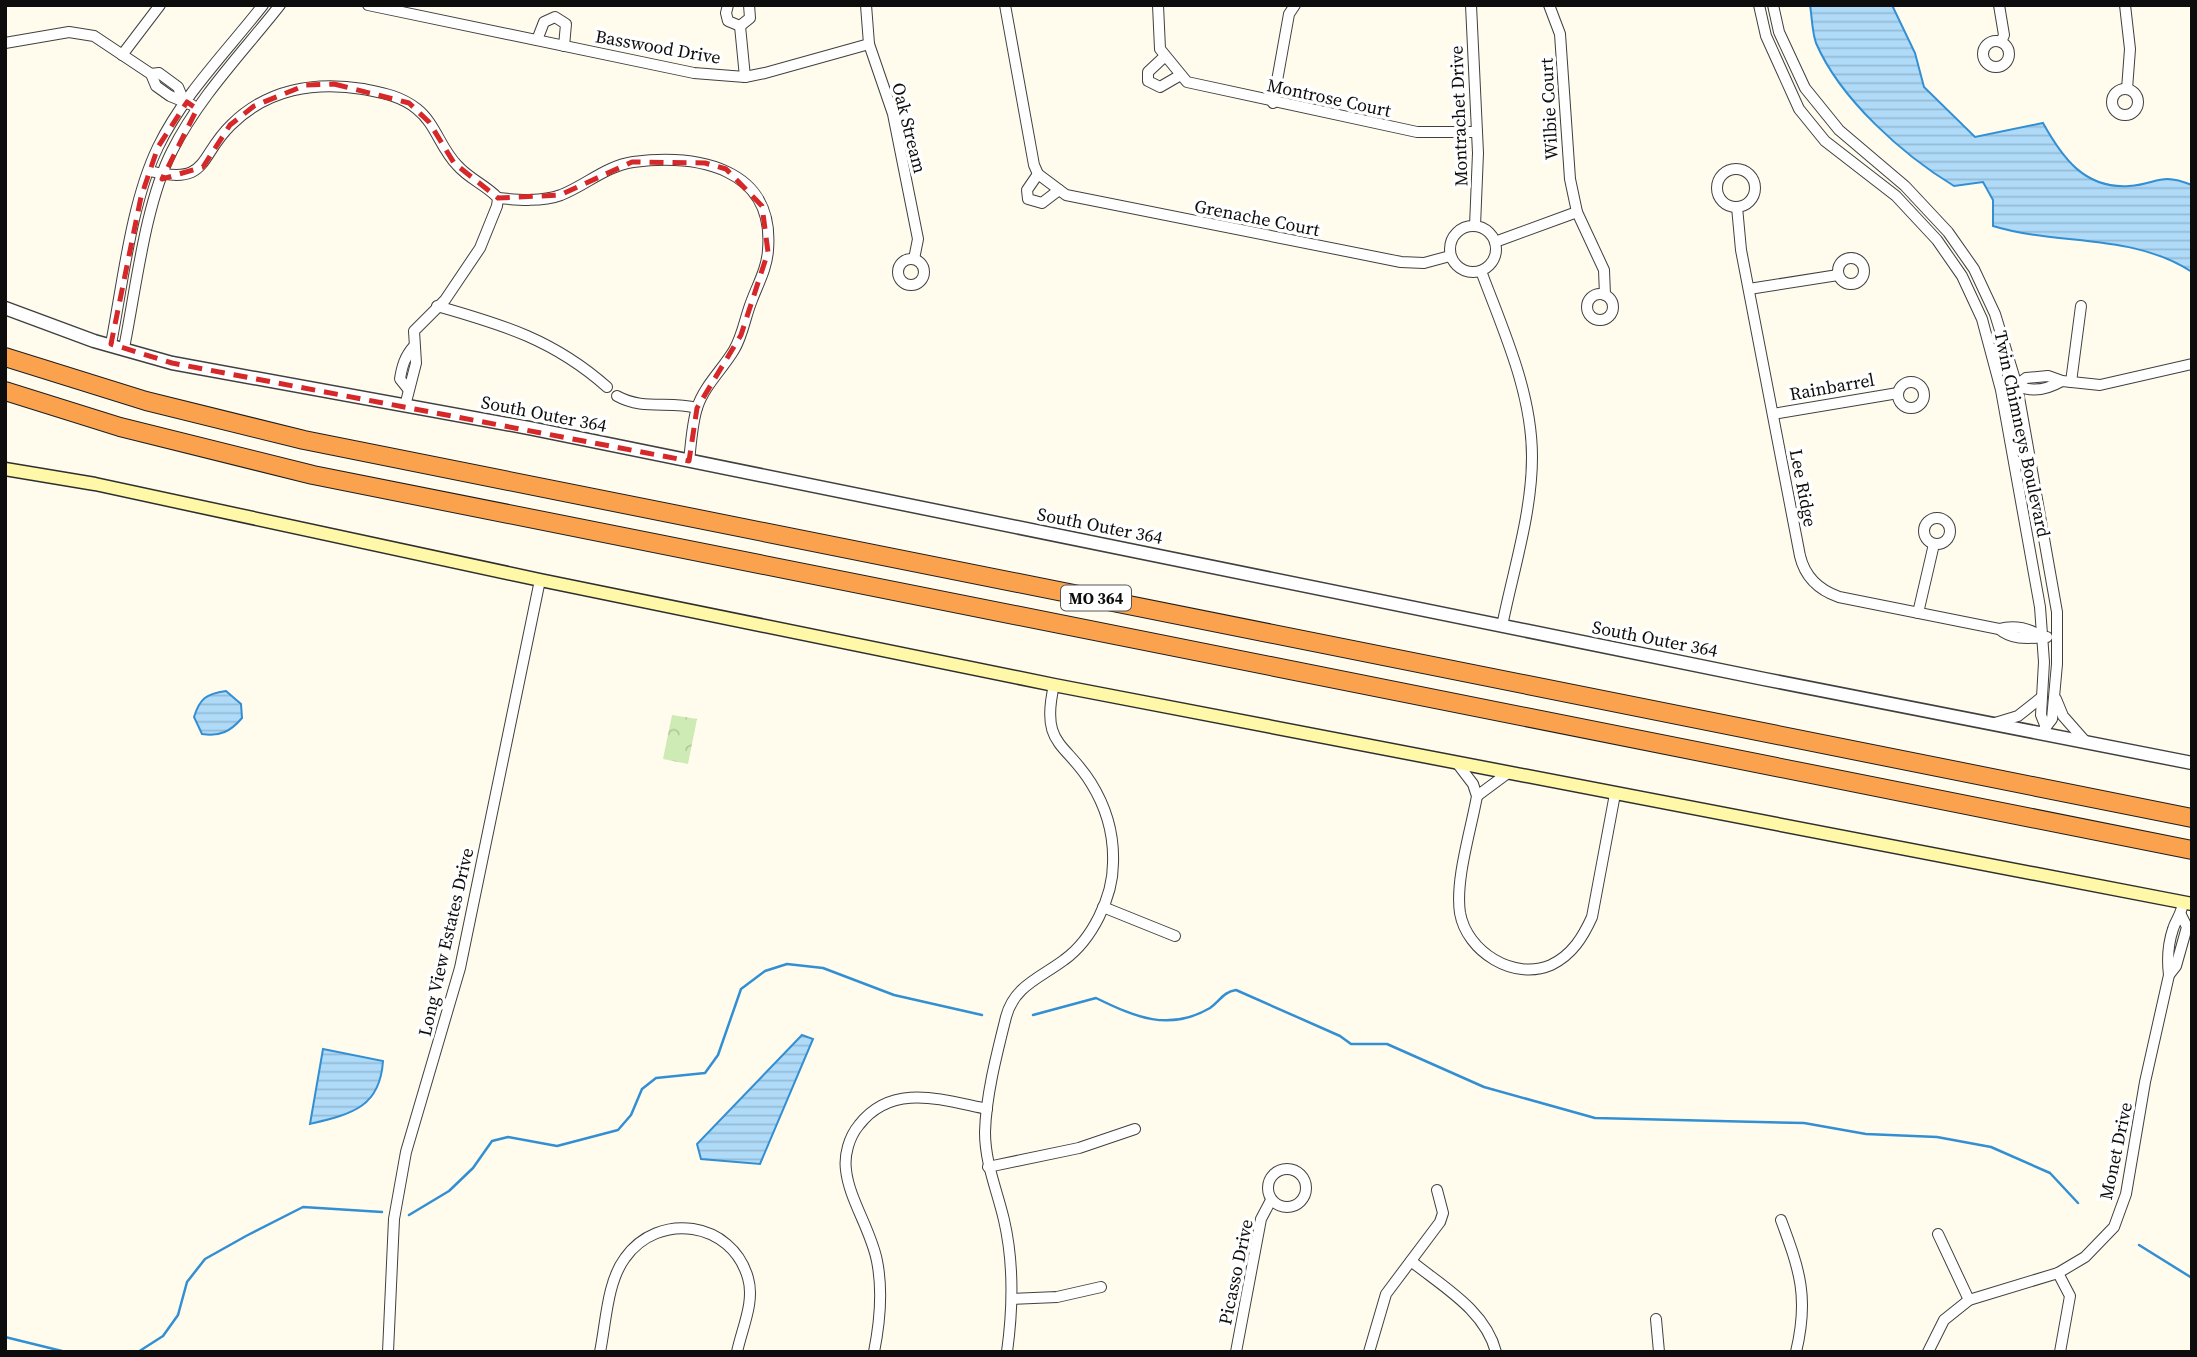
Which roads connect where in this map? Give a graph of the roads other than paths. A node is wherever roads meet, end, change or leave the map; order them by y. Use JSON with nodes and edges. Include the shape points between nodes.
{"nodes":[{"id":1,"x":160,"y":5,"type":"edge"},
{"id":2,"x":263,"y":5,"type":"edge"},
{"id":3,"x":280,"y":5,"type":"edge"},
{"id":4,"x":368,"y":5,"type":"edge"},
{"id":5,"x":728,"y":5,"type":"edge"},
{"id":6,"x":748,"y":5,"type":"edge"},
{"id":7,"x":866,"y":5,"type":"edge"},
{"id":8,"x":1005,"y":5,"type":"edge"},
{"id":9,"x":1158,"y":5,"type":"edge"},
{"id":10,"x":1295,"y":5,"type":"edge"},
{"id":11,"x":1471,"y":5,"type":"edge"},
{"id":12,"x":1549,"y":5,"type":"edge"},
{"id":13,"x":1759,"y":5,"type":"edge"},
{"id":14,"x":1773,"y":5,"type":"edge"},
{"id":15,"x":1999,"y":5,"type":"edge"},
{"id":16,"x":2125,"y":5,"type":"edge"},
{"id":17,"x":740,"y":26,"type":"junction"},
{"id":18,"x":537,"y":40,"type":"junction"},
{"id":19,"x":2001,"y":42,"type":"dead end"},
{"id":20,"x":5,"y":43,"type":"edge"},
{"id":21,"x":869,"y":44,"type":"junction"},
{"id":22,"x":564,"y":46,"type":"junction"},
{"id":23,"x":122,"y":55,"type":"junction"},
{"id":24,"x":1164,"y":57,"type":"junction"},
{"id":25,"x":1179,"y":76,"type":"junction"},
{"id":26,"x":745,"y":77,"type":"junction"},
{"id":27,"x":2127,"y":89,"type":"dead end"},
{"id":28,"x":185,"y":101,"type":"junction"},
{"id":29,"x":1273,"y":103,"type":"junction"},
{"id":30,"x":197,"y":109,"type":"junction"},
{"id":31,"x":1477,"y":132,"type":"junction"},
{"id":32,"x":150,"y":171,"type":"junction"},
{"id":33,"x":1038,"y":174,"type":"junction"},
{"id":34,"x":164,"y":175,"type":"junction"},
{"id":35,"x":1059,"y":190,"type":"junction"},
{"id":36,"x":498,"y":198,"type":"junction"},
{"id":37,"x":1737,"y":207,"type":"dead end"},
{"id":38,"x":1577,"y":212,"type":"junction"},
{"id":39,"x":1475,"y":226,"type":"junction"},
{"id":40,"x":1495,"y":242,"type":"junction"},
{"id":41,"x":1450,"y":256,"type":"junction"},
{"id":42,"x":914,"y":259,"type":"dead end"},
{"id":43,"x":1481,"y":271,"type":"junction"},
{"id":44,"x":1838,"y":275,"type":"dead end"},
{"id":45,"x":1749,"y":289,"type":"junction"},
{"id":46,"x":1605,"y":295,"type":"dead end"},
{"id":47,"x":437,"y":306,"type":"junction"},
{"id":48,"x":2081,"y":306,"type":"dead end"},
{"id":49,"x":5,"y":308,"type":"edge"},
{"id":50,"x":111,"y":344,"type":"junction"},
{"id":51,"x":124,"y":348,"type":"junction"},
{"id":52,"x":5,"y":358,"type":"edge"},
{"id":53,"x":2192,"y":364,"type":"edge"},
{"id":54,"x":2067,"y":382,"type":"junction"},
{"id":55,"x":2018,"y":386,"type":"junction"},
{"id":56,"x":607,"y":387,"type":"dead end"},
{"id":57,"x":2001,"y":390,"type":"junction"},
{"id":58,"x":5,"y":391,"type":"edge"},
{"id":59,"x":1898,"y":393,"type":"dead end"},
{"id":60,"x":617,"y":396,"type":"dead end"},
{"id":61,"x":405,"y":406,"type":"junction"},
{"id":62,"x":697,"y":408,"type":"junction"},
{"id":63,"x":1773,"y":414,"type":"junction"},
{"id":64,"x":689,"y":461,"type":"junction"},
{"id":65,"x":5,"y":468,"type":"edge"},
{"id":66,"x":1934,"y":544,"type":"dead end"},
{"id":67,"x":540,"y":580,"type":"junction"},
{"id":68,"x":1918,"y":613,"type":"junction"},
{"id":69,"x":1502,"y":626,"type":"junction"},
{"id":70,"x":2043,"y":637,"type":"junction"},
{"id":71,"x":2057,"y":638,"type":"junction"},
{"id":72,"x":1054,"y":685,"type":"junction"},
{"id":73,"x":2042,"y":696,"type":"junction"},
{"id":74,"x":2054,"y":696,"type":"junction"},
{"id":75,"x":1995,"y":723,"type":"junction"},
{"id":76,"x":2044,"y":729,"type":"junction"},
{"id":77,"x":2085,"y":741,"type":"junction"},
{"id":78,"x":1457,"y":763,"type":"junction"},
{"id":79,"x":2192,"y":763,"type":"edge"},
{"id":80,"x":1508,"y":773,"type":"junction"},
{"id":81,"x":1615,"y":794,"type":"junction"},
{"id":82,"x":1477,"y":796,"type":"junction"},
{"id":83,"x":2192,"y":818,"type":"edge"},
{"id":84,"x":2192,"y":850,"type":"edge"},
{"id":85,"x":1103,"y":907,"type":"junction"},
{"id":86,"x":2185,"y":907,"type":"edge"},
{"id":87,"x":1175,"y":936,"type":"dead end"},
{"id":88,"x":987,"y":1109,"type":"junction"},
{"id":89,"x":1135,"y":1129,"type":"dead end"},
{"id":90,"x":988,"y":1167,"type":"junction"},
{"id":91,"x":1437,"y":1190,"type":"dead end"},
{"id":92,"x":1271,"y":1200,"type":"junction"},
{"id":93,"x":1781,"y":1220,"type":"dead end"},
{"id":94,"x":1938,"y":1234,"type":"dead end"},
{"id":95,"x":1411,"y":1261,"type":"junction"},
{"id":96,"x":2058,"y":1273,"type":"junction"},
{"id":97,"x":1101,"y":1287,"type":"dead end"},
{"id":98,"x":1012,"y":1299,"type":"junction"},
{"id":99,"x":1969,"y":1300,"type":"junction"},
{"id":100,"x":1656,"y":1319,"type":"dead end"},
{"id":101,"x":388,"y":1352,"type":"edge"},
{"id":102,"x":600,"y":1352,"type":"edge"},
{"id":103,"x":737,"y":1352,"type":"edge"},
{"id":104,"x":874,"y":1352,"type":"edge"},
{"id":105,"x":1007,"y":1352,"type":"edge"},
{"id":106,"x":1236,"y":1352,"type":"edge"},
{"id":107,"x":1369,"y":1352,"type":"edge"},
{"id":108,"x":1496,"y":1352,"type":"edge"},
{"id":109,"x":1659,"y":1352,"type":"edge"},
{"id":110,"x":1796,"y":1352,"type":"edge"},
{"id":111,"x":1928,"y":1352,"type":"edge"},
{"id":112,"x":2060,"y":1352,"type":"edge"}],
"edges":[{"from":1,"to":23,"type":"street"},
{"from":2,"to":28,"type":"street"},
{"from":3,"to":30,"type":"street"},
{"from":4,"to":18,"type":"street","name":"Basswood Drive"},
{"from":5,"to":17,"type":"street","via":[[728,21]]},
{"from":6,"to":17,"type":"street","via":[[750,18]]},
{"from":7,"to":21,"type":"street","name":"Oak Stream"},
{"from":8,"to":33,"type":"street"},
{"from":9,"to":24,"type":"street","via":[[1158,44]]},
{"from":10,"to":29,"type":"street","via":[[1289,13]]},
{"from":11,"to":31,"type":"street","name":"Montrachet Drive"},
{"from":12,"to":38,"type":"street","name":"Wilbie Court","via":[[1560,34],[1565,146]]},
{"from":13,"to":57,"type":"street","name":"Twin Chimneys Boulevard","via":[[1766,36],[1799,109],[1836,150],[1896,196],[1937,240],[1962,276],[1982,319]]},
{"from":14,"to":55,"type":"street","name":"Twin Chimneys Boulevard","via":[[1779,32],[1805,88],[1839,130],[1905,186],[1948,232],[1974,270],[1995,314]]},
{"from":15,"to":19,"type":"street"},
{"from":16,"to":27,"type":"street","via":[[2130,49]]},
{"from":17,"to":26,"type":"street"},
{"from":18,"to":22,"type":"street","name":"Basswood Drive"},
{"from":18,"to":22,"type":"street","via":[[544,22],[555,17],[566,24]]},
{"from":20,"to":23,"type":"street","via":[[69,32],[94,36]]},
{"from":21,"to":26,"type":"street","name":"Basswood Drive"},
{"from":21,"to":42,"type":"street","name":"Oak Stream","via":[[899,141],[918,239]]},
{"from":22,"to":26,"type":"street","name":"Basswood Drive","via":[[694,73]]},
{"from":23,"to":28,"type":"street","via":[[151,74],[159,73],[178,87]]},
{"from":24,"to":25,"type":"street"},
{"from":24,"to":25,"type":"street","via":[[1148,72],[1148,81],[1160,87]]},
{"from":25,"to":29,"type":"street","name":"Montrose Court","via":[[1199,86]]},
{"from":28,"to":30,"type":"street"},
{"from":28,"to":32,"type":"street","via":[[158,147]]},
{"from":29,"to":31,"type":"street","name":"Montrose Court","via":[[1417,132]]},
{"from":30,"to":34,"type":"street","via":[[171,153]]},
{"from":31,"to":39,"type":"street","name":"Montrachet Drive"},
{"from":32,"to":34,"type":"street"},
{"from":32,"to":50,"type":"street"},
{"from":33,"to":35,"type":"street","name":"Grenache Court"},
{"from":33,"to":35,"type":"street","via":[[1027,190],[1028,199],[1042,203]]},
{"from":34,"to":36,"type":"street","via":[[188,175],[202,167],[230,125],[254,107],[306,85],[334,84],[396,96],[409,103],[429,122],[454,163]]},
{"from":34,"to":51,"type":"street"},
{"from":35,"to":41,"type":"street","name":"Grenache Court","via":[[1074,198],[1401,262],[1424,263]]},
{"from":36,"to":47,"type":"street","via":[[480,248]]},
{"from":36,"to":62,"type":"street","via":[[560,195],[611,167],[671,160],[726,169],[748,186],[766,216],[768,252],[741,335]]},
{"from":37,"to":45,"type":"street","name":"Lee Ridge"},
{"from":38,"to":40,"type":"street"},
{"from":38,"to":46,"type":"street","name":"Wilbie Court","via":[[1604,270]]},
{"from":39,"to":40,"type":"street"},
{"from":39,"to":41,"type":"street","via":[[1456,233]]},
{"from":40,"to":43,"type":"street","via":[[1493,260]]},
{"from":41,"to":43,"type":"street","via":[[1462,270]]},
{"from":43,"to":69,"type":"street","via":[[1521,380],[1531,436],[1529,495]]},
{"from":44,"to":45,"type":"street"},
{"from":45,"to":63,"type":"street","name":"Lee Ridge"},
{"from":47,"to":56,"type":"street","via":[[537,338]]},
{"from":47,"to":61,"type":"street","via":[[414,331],[414,346],[402,368],[400,379],[408,388]]},
{"from":48,"to":54,"type":"street"},
{"from":49,"to":50,"type":"street","name":"South Outer 364"},
{"from":50,"to":51,"type":"street","name":"South Outer 364"},
{"from":51,"to":61,"type":"street","name":"South Outer 364","via":[[172,363]]},
{"from":52,"to":83,"type":"highway","number":"MO 364","via":[[146,401],[304,440]]},
{"from":53,"to":54,"type":"street","via":[[2100,385]]},
{"from":54,"to":55,"type":"street","via":[[2028,391]]},
{"from":55,"to":57,"type":"street"},
{"from":55,"to":71,"type":"street","name":"Twin Chimneys Boulevard","via":[[2057,612]]},
{"from":57,"to":70,"type":"street","name":"Twin Chimneys Boulevard"},
{"from":58,"to":84,"type":"highway","number":"MO 364","via":[[174,442],[326,478]]},
{"from":59,"to":63,"type":"street","name":"Rainbarrel"},
{"from":60,"to":62,"type":"street","via":[[647,407],[681,404]]},
{"from":61,"to":64,"type":"street","name":"South Outer 364"},
{"from":62,"to":64,"type":"street"},
{"from":63,"to":68,"type":"street","name":"Lee Ridge","via":[[1807,574],[1819,587],[1839,597]]},
{"from":64,"to":69,"type":"street","name":"South Outer 364"},
{"from":65,"to":67,"type":"main road"},
{"from":66,"to":68,"type":"street"},
{"from":67,"to":72,"type":"main road"},
{"from":67,"to":101,"type":"street","name":"Long View Estates Drive","via":[[460,968],[406,1152],[394,1219]]},
{"from":68,"to":70,"type":"street","name":"Lee Ridge","via":[[1999,629],[2032,630]]},
{"from":69,"to":75,"type":"street","name":"South Outer 364"},
{"from":70,"to":71,"type":"street","name":"Lee Ridge"},
{"from":70,"to":73,"type":"street","name":"Twin Chimneys Boulevard"},
{"from":71,"to":74,"type":"street","name":"Twin Chimneys Boulevard"},
{"from":72,"to":78,"type":"main road"},
{"from":72,"to":85,"type":"street","via":[[1050,701],[1053,735],[1090,781],[1109,821],[1114,866]]},
{"from":73,"to":75,"type":"street","via":[[2018,716]]},
{"from":73,"to":76,"type":"street","name":"Twin Chimneys Boulevard"},
{"from":74,"to":76,"type":"street","name":"Twin Chimneys Boulevard","via":[[2052,719]]},
{"from":74,"to":77,"type":"street","via":[[2063,716]]},
{"from":75,"to":76,"type":"street","name":"South Outer 364"},
{"from":76,"to":77,"type":"street","name":"South Outer 364"},
{"from":77,"to":79,"type":"street","name":"South Outer 364"},
{"from":78,"to":80,"type":"main road"},
{"from":78,"to":82,"type":"street"},
{"from":80,"to":81,"type":"main road"},
{"from":80,"to":82,"type":"street"},
{"from":81,"to":82,"type":"street","via":[[1592,917],[1584,935],[1569,953],[1550,965],[1528,969],[1507,966],[1476,946],[1460,914],[1459,892]]},
{"from":81,"to":86,"type":"main road"},
{"from":85,"to":87,"type":"street"},
{"from":85,"to":88,"type":"street","via":[[1081,944],[1025,985],[1010,1004]]},
{"from":86,"to":96,"type":"street","name":"Monet Drive","via":[[2187,927],[2176,967],[2169,975],[2126,1194],[2113,1227],[2093,1251]]},
{"from":88,"to":90,"type":"street"},
{"from":88,"to":104,"type":"street","via":[[922,1096],[901,1097],[866,1115],[853,1132],[846,1170],[871,1235],[880,1289]]},
{"from":89,"to":90,"type":"street","via":[[1079,1149]]},
{"from":90,"to":98,"type":"street","via":[[1004,1219]]},
{"from":91,"to":95,"type":"street","via":[[1443,1213],[1440,1222]]},
{"from":92,"to":92,"type":"street","name":"Picasso Drive","via":[[1282,1207],[1295,1206],[1304,1196],[1303,1178],[1294,1170],[1276,1172],[1267,1187]]},
{"from":92,"to":106,"type":"street","name":"Picasso Drive","via":[[1261,1219]]},
{"from":93,"to":110,"type":"street","via":[[1803,1290]]},
{"from":94,"to":99,"type":"street"},
{"from":95,"to":107,"type":"street","via":[[1386,1294]]},
{"from":95,"to":108,"type":"street","via":[[1471,1310],[1485,1326]]},
{"from":96,"to":99,"type":"street","name":"Monet Drive"},
{"from":96,"to":112,"type":"street","via":[[2070,1296]]},
{"from":97,"to":98,"type":"street","via":[[1057,1297]]},
{"from":98,"to":105,"type":"street"},
{"from":99,"to":111,"type":"street","name":"Monet Drive","via":[[1944,1320]]},
{"from":100,"to":109,"type":"street"},
{"from":102,"to":103,"type":"street","via":[[623,1260],[640,1240],[666,1229],[692,1228],[717,1236],[735,1254],[748,1277],[750,1300]]}]}
